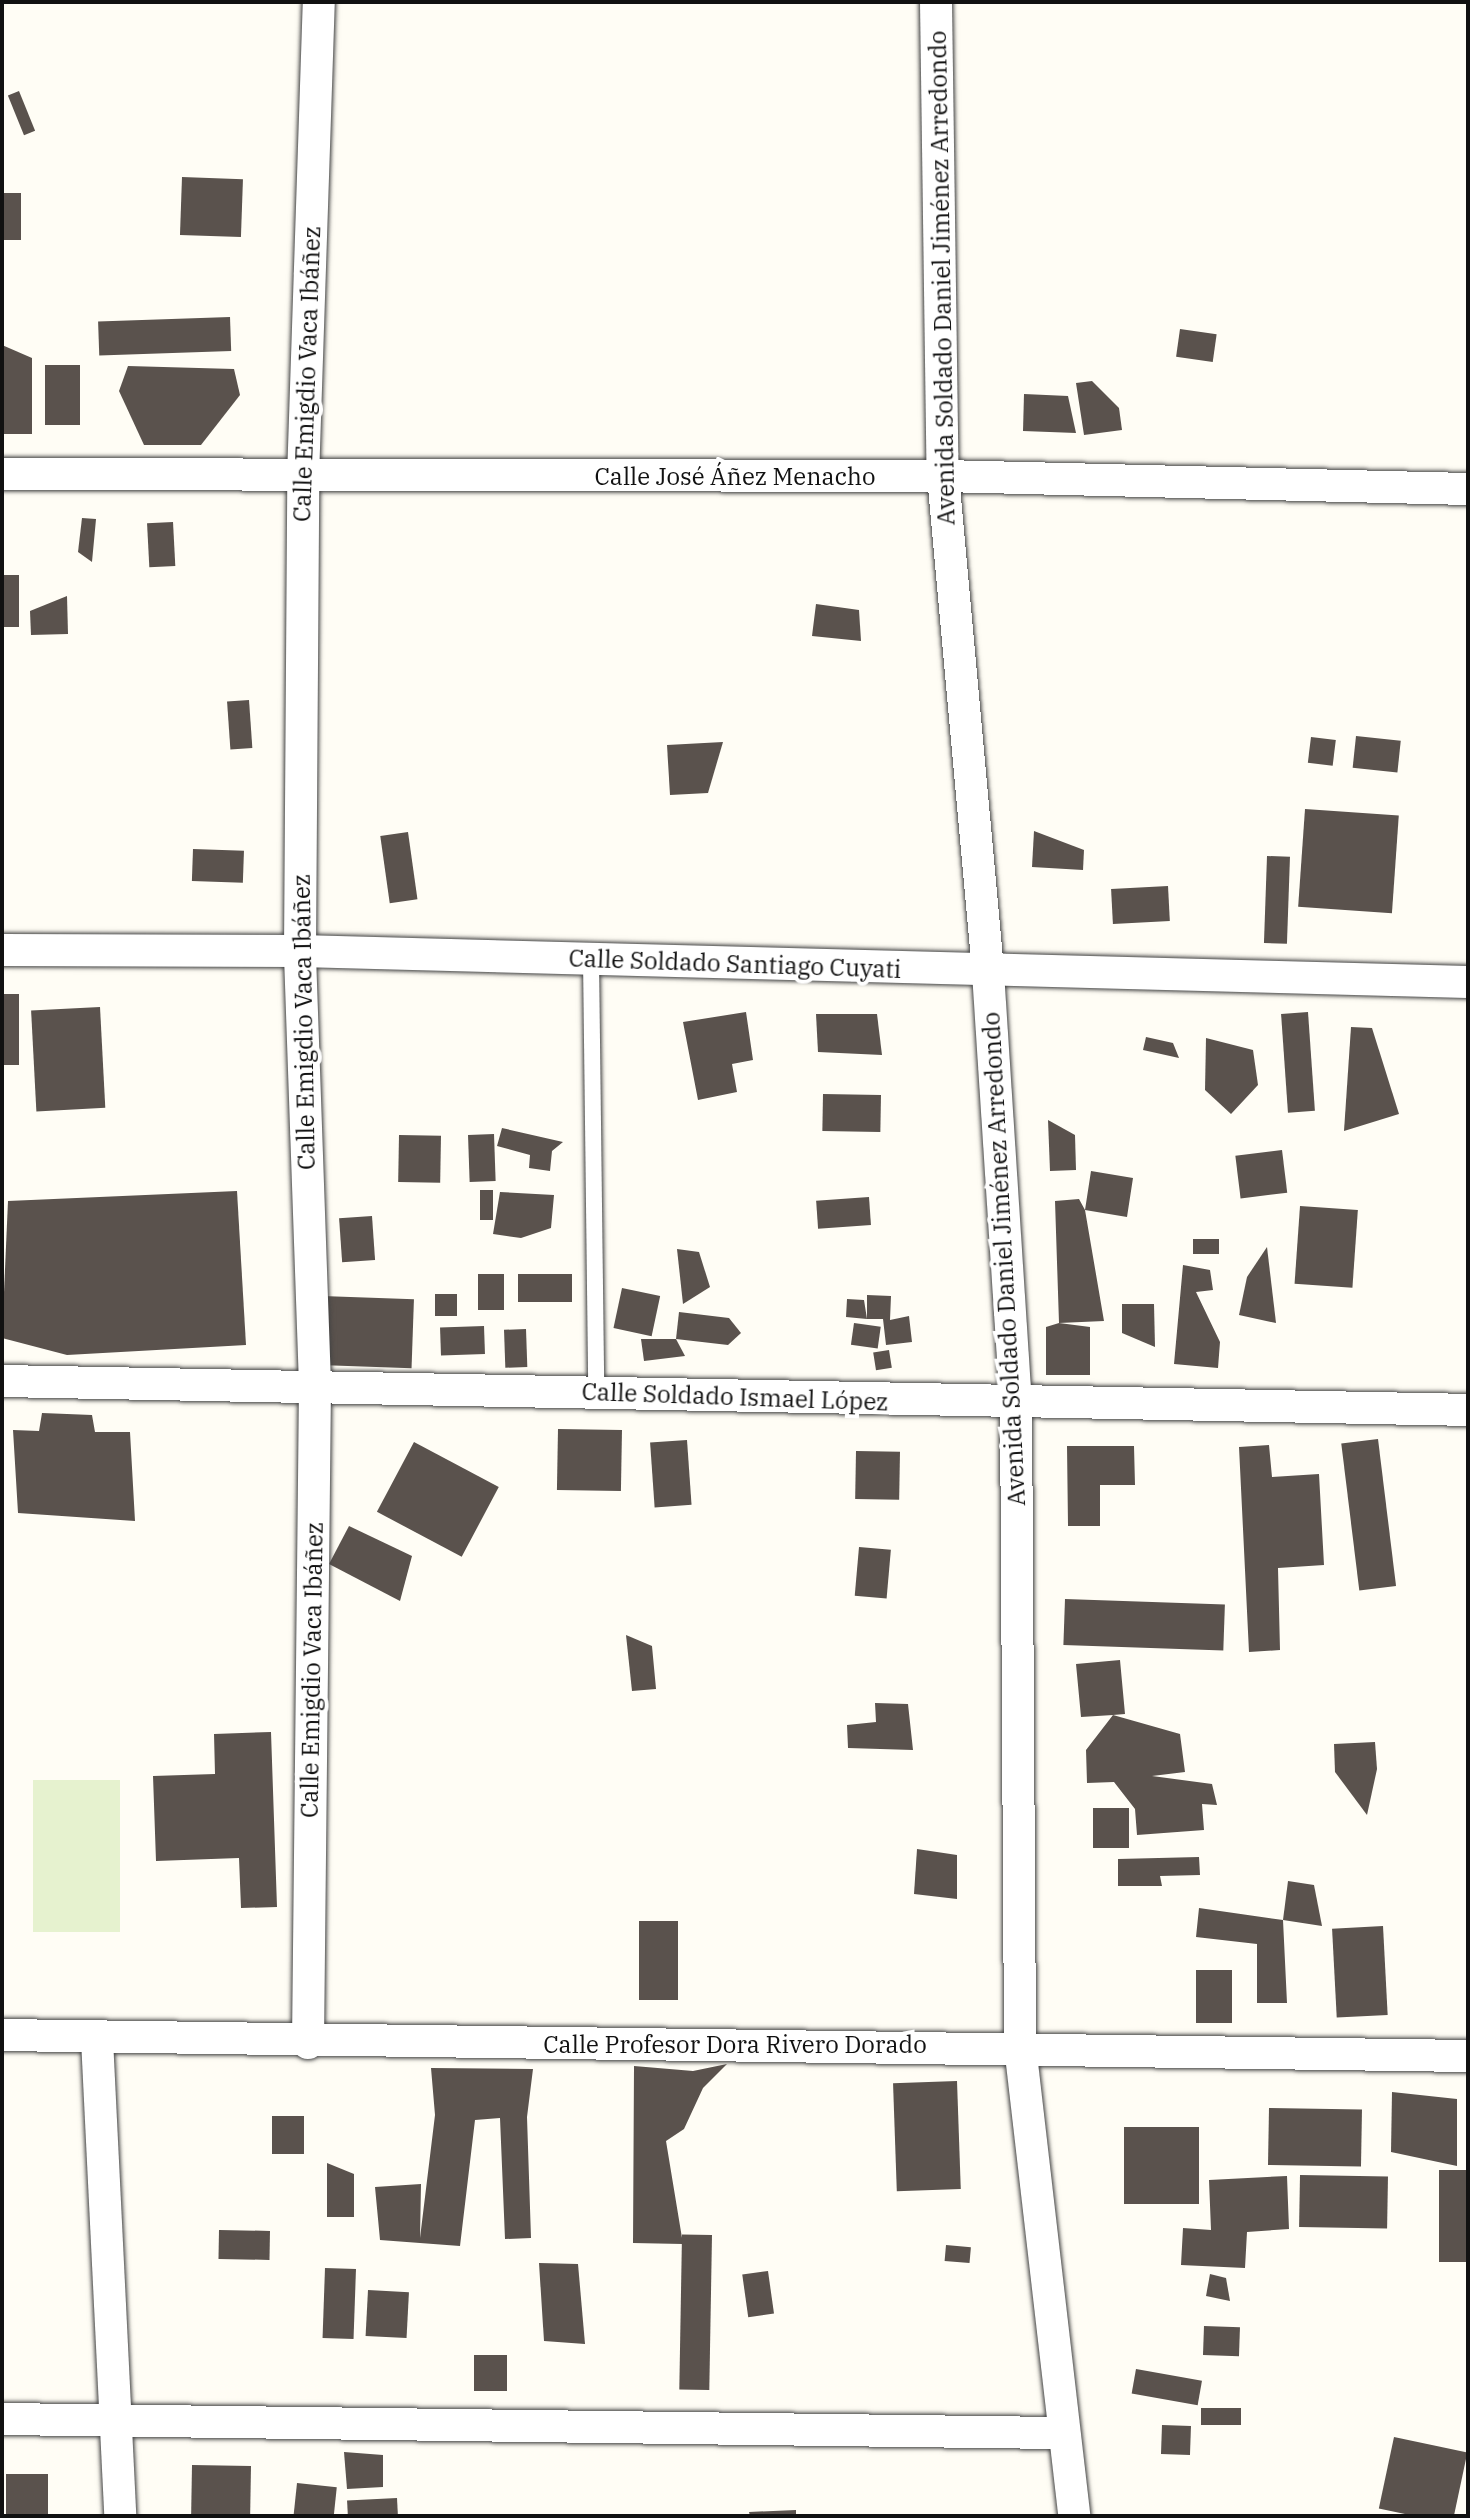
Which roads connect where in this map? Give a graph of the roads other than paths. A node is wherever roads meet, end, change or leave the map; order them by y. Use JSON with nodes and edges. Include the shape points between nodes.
{"nodes":[{"id":1,"x":319,"y":2,"type":"edge"},
{"id":2,"x":936,"y":2,"type":"edge"},
{"id":3,"x":2,"y":474,"type":"edge"},
{"id":4,"x":943,"y":476,"type":"junction"},
{"id":5,"x":303,"y":478,"type":"junction"},
{"id":6,"x":1468,"y":489,"type":"edge"},
{"id":7,"x":2,"y":950,"type":"edge"},
{"id":8,"x":300,"y":951,"type":"junction"},
{"id":9,"x":591,"y":959,"type":"junction"},
{"id":10,"x":988,"y":972,"type":"junction"},
{"id":11,"x":1468,"y":982,"type":"edge"},
{"id":12,"x":2,"y":1381,"type":"edge"},
{"id":13,"x":315,"y":1385,"type":"junction"},
{"id":14,"x":596,"y":1393,"type":"junction"},
{"id":15,"x":1016,"y":1405,"type":"junction"},
{"id":16,"x":1468,"y":1410,"type":"edge"},
{"id":17,"x":2,"y":2035,"type":"edge"},
{"id":18,"x":97,"y":2039,"type":"junction"},
{"id":19,"x":308,"y":2043,"type":"junction"},
{"id":20,"x":1020,"y":2046,"type":"junction"},
{"id":21,"x":1468,"y":2056,"type":"edge"},
{"id":22,"x":2,"y":2419,"type":"edge"},
{"id":23,"x":116,"y":2422,"type":"junction"},
{"id":24,"x":1064,"y":2433,"type":"junction"},
{"id":25,"x":120,"y":2516,"type":"edge"},
{"id":26,"x":1074,"y":2516,"type":"edge"}],
"edges":[{"from":1,"to":5,"type":"street","name":"Calle Emigdio Vaca Ibáñez"},
{"from":2,"to":4,"type":"street","name":"Avenida Soldado Daniel Jiménez Arredondo"},
{"from":3,"to":5,"type":"street","name":"Calle José Áñez Menacho"},
{"from":4,"to":5,"type":"street","name":"Calle José Áñez Menacho"},
{"from":4,"to":6,"type":"street","name":"Calle José Áñez Menacho"},
{"from":4,"to":10,"type":"street","name":"Avenida Soldado Daniel Jiménez Arredondo"},
{"from":5,"to":8,"type":"street","name":"Calle Emigdio Vaca Ibáñez"},
{"from":7,"to":8,"type":"street","name":"Calle Soldado Santiago Cuyati"},
{"from":8,"to":9,"type":"street","name":"Calle Soldado Santiago Cuyati"},
{"from":8,"to":13,"type":"street","name":"Calle Emigdio Vaca Ibáñez"},
{"from":9,"to":10,"type":"street","name":"Calle Soldado Santiago Cuyati"},
{"from":9,"to":14,"type":"lane"},
{"from":10,"to":11,"type":"street","name":"Calle Soldado Santiago Cuyati"},
{"from":10,"to":15,"type":"street","name":"Avenida Soldado Daniel Jiménez Arredondo"},
{"from":12,"to":13,"type":"street","name":"Calle Soldado Ismael López"},
{"from":13,"to":14,"type":"street","name":"Calle Soldado Ismael López"},
{"from":13,"to":19,"type":"street","name":"Calle Emigdio Vaca Ibáñez"},
{"from":14,"to":15,"type":"street","name":"Calle Soldado Ismael López"},
{"from":15,"to":16,"type":"street","name":"Calle Soldado Ismael López"},
{"from":15,"to":20,"type":"street","name":"Avenida Soldado Daniel Jiménez Arredondo"},
{"from":17,"to":18,"type":"street","name":"Calle Profesor Dora Rivero Dorado"},
{"from":18,"to":19,"type":"street","name":"Calle Profesor Dora Rivero Dorado"},
{"from":18,"to":23,"type":"street"},
{"from":19,"to":20,"type":"street","name":"Calle Profesor Dora Rivero Dorado"},
{"from":20,"to":21,"type":"street","name":"Calle Profesor Dora Rivero Dorado"},
{"from":20,"to":24,"type":"street","name":"Avenida Soldado Daniel Jiménez Arredondo"},
{"from":22,"to":23,"type":"street"},
{"from":23,"to":24,"type":"street"},
{"from":23,"to":25,"type":"street"},
{"from":24,"to":26,"type":"street","name":"Avenida Soldado Daniel Jiménez Arredondo"}]}
